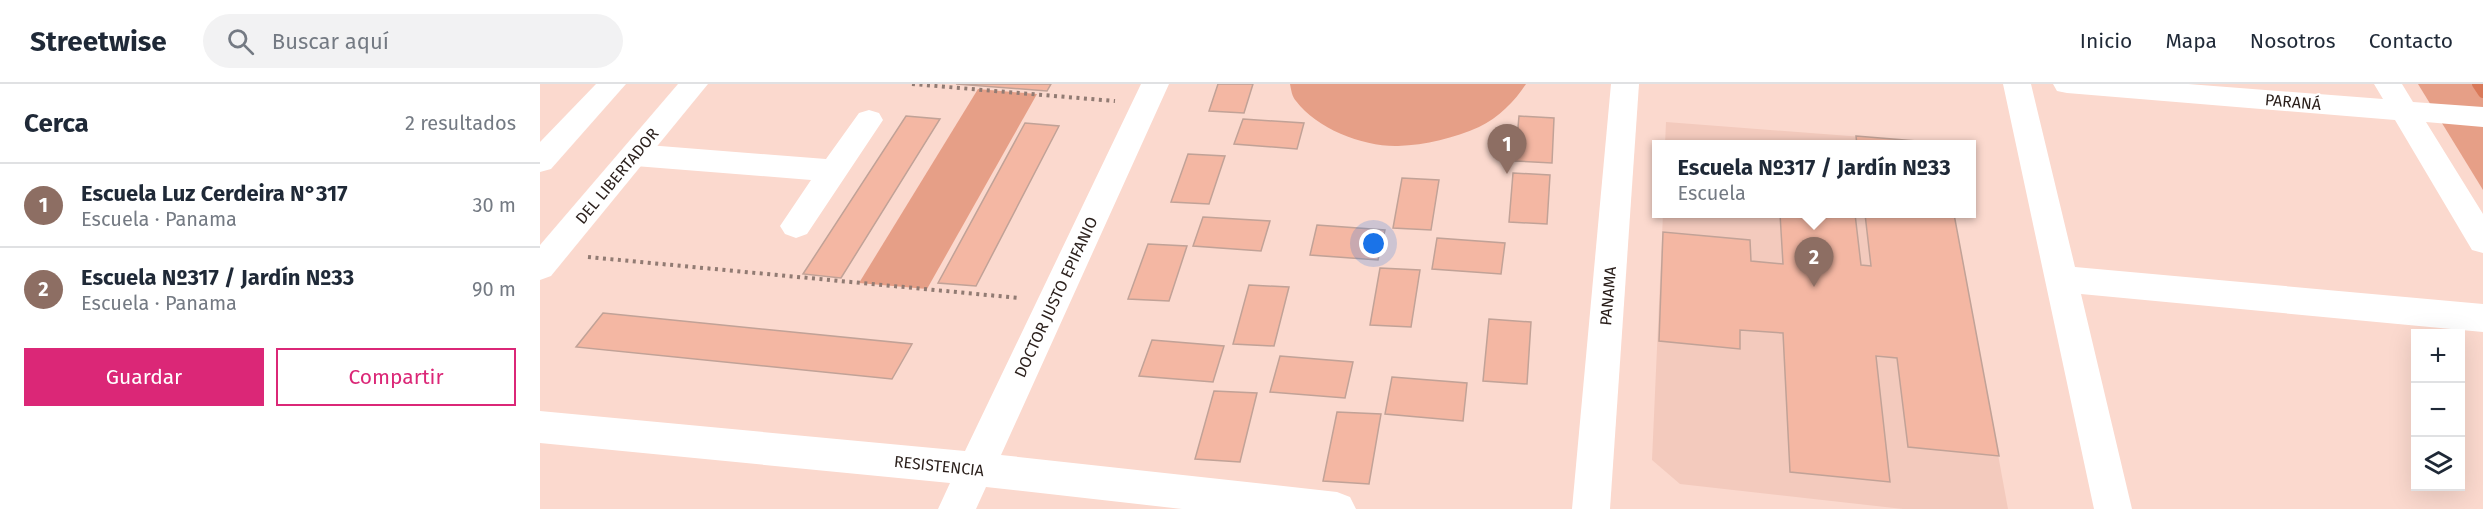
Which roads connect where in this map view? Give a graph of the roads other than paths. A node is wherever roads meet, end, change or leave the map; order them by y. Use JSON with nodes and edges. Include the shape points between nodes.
{"nodes":[{"id":1,"x":612,"y":84,"type":"edge"},
{"id":2,"x":694,"y":84,"type":"edge"},
{"id":3,"x":1625,"y":84,"type":"edge"},
{"id":4,"x":2017,"y":84,"type":"edge"},
{"id":5,"x":2067,"y":84,"type":"edge"},
{"id":6,"x":2388,"y":84,"type":"edge"},
{"id":7,"x":1150,"y":94,"type":"edge"},
{"id":8,"x":2404,"y":111,"type":"junction"},
{"id":9,"x":2483,"y":117,"type":"edge"},
{"id":10,"x":869,"y":120,"type":"dead end"},
{"id":11,"x":635,"y":155,"type":"junction"},
{"id":12,"x":540,"y":161,"type":"edge"},
{"id":13,"x":834,"y":171,"type":"junction"},
{"id":14,"x":796,"y":226,"type":"dead end"},
{"id":15,"x":2483,"y":241,"type":"edge"},
{"id":16,"x":546,"y":261,"type":"edge"},
{"id":17,"x":2060,"y":279,"type":"junction"},
{"id":18,"x":2483,"y":318,"type":"edge"},
{"id":19,"x":540,"y":428,"type":"edge"},
{"id":20,"x":976,"y":469,"type":"junction"},
{"id":21,"x":957,"y":509,"type":"edge"},
{"id":22,"x":1336,"y":509,"type":"edge"},
{"id":23,"x":1591,"y":509,"type":"edge"},
{"id":24,"x":2114,"y":509,"type":"edge"}],
"edges":[{"from":1,"to":12,"type":"street"},
{"from":2,"to":11,"type":"street","name":"DEL LIBERTADOR"},
{"from":3,"to":23,"type":"street","name":"PANAMA"},
{"from":4,"to":17,"type":"street"},
{"from":5,"to":8,"type":"street","name":"PARANÁ"},
{"from":6,"to":8,"type":"street"},
{"from":7,"to":20,"type":"street","name":"DOCTOR JUSTO EPIFANIO"},
{"from":8,"to":9,"type":"street","name":"PARANÁ"},
{"from":8,"to":15,"type":"street"},
{"from":10,"to":13,"type":"street"},
{"from":11,"to":13,"type":"street"},
{"from":11,"to":16,"type":"street","name":"DEL LIBERTADOR"},
{"from":13,"to":14,"type":"street"},
{"from":17,"to":18,"type":"street"},
{"from":17,"to":24,"type":"street"},
{"from":19,"to":20,"type":"street","name":"RESISTENCIA"},
{"from":20,"to":21,"type":"street","name":"DOCTOR JUSTO EPIFANIO"},
{"from":20,"to":22,"type":"street","name":"RESISTENCIA"}]}
